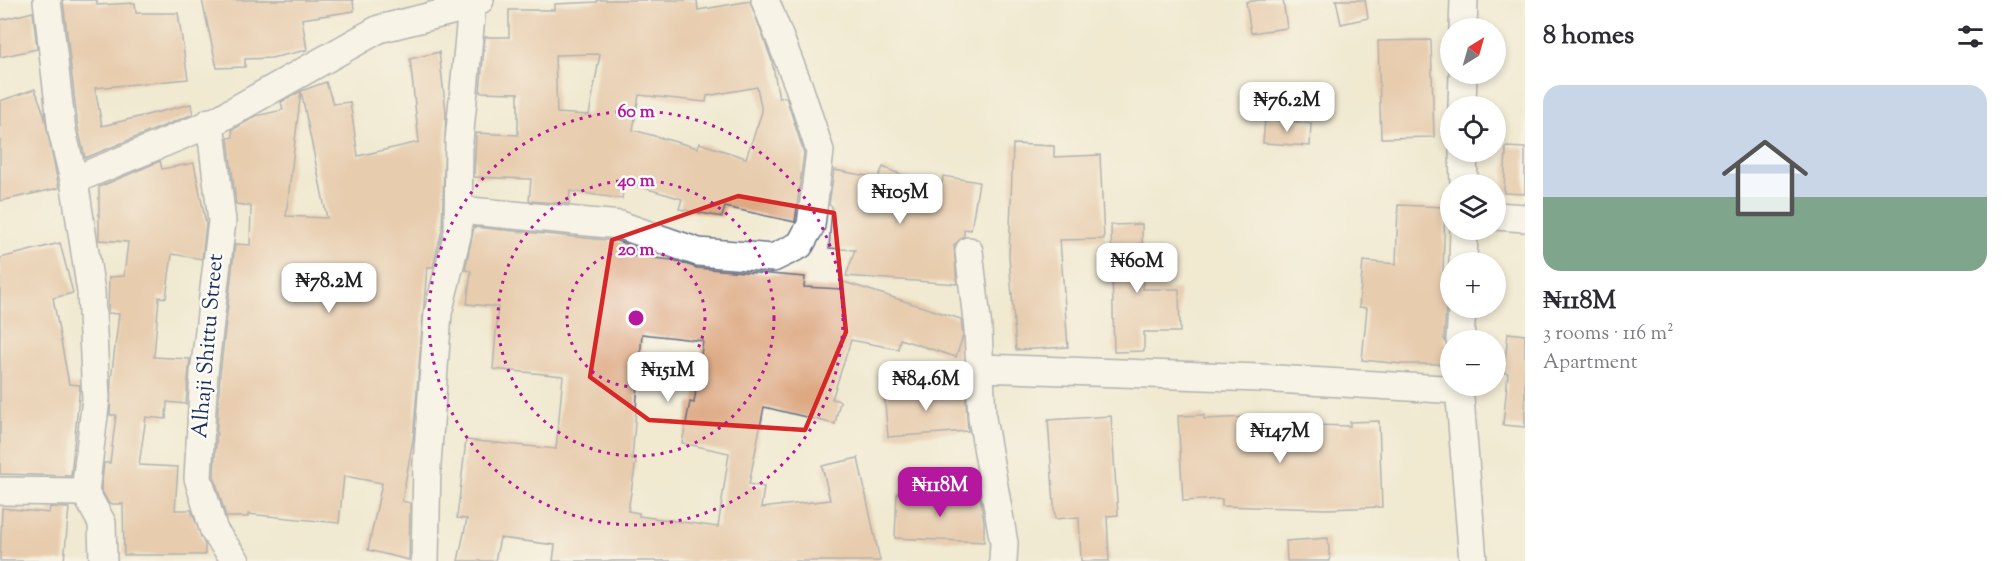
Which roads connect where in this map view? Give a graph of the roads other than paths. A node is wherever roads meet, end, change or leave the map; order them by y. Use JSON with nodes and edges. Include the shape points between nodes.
{"nodes":[{"id":1,"x":47,"y":0,"type":"edge"},
{"id":2,"x":765,"y":0,"type":"edge"},
{"id":3,"x":1464,"y":0,"type":"edge"},
{"id":4,"x":476,"y":3,"type":"edge"},
{"id":5,"x":1463,"y":18,"type":"edge"},
{"id":6,"x":210,"y":122,"type":"junction"},
{"id":7,"x":74,"y":180,"type":"junction"},
{"id":8,"x":459,"y":210,"type":"junction"},
{"id":9,"x":1506,"y":217,"type":"edge"},
{"id":10,"x":1525,"y":218,"type":"edge"},
{"id":11,"x":969,"y":251,"type":"dead end"},
{"id":12,"x":980,"y":368,"type":"junction"},
{"id":13,"x":1440,"y":387,"type":"edge"},
{"id":14,"x":1460,"y":396,"type":"edge"},
{"id":15,"x":0,"y":491,"type":"edge"},
{"id":16,"x":85,"y":492,"type":"junction"},
{"id":17,"x":103,"y":561,"type":"edge"},
{"id":18,"x":236,"y":561,"type":"edge"},
{"id":19,"x":425,"y":561,"type":"edge"},
{"id":20,"x":1003,"y":561,"type":"edge"},
{"id":21,"x":1473,"y":561,"type":"edge"}],
"edges":[{"from":1,"to":7,"type":"street","via":[[62,131]]},
{"from":2,"to":8,"type":"street","via":[[800,87],[820,151],[811,225],[800,245],[772,258],[698,252],[620,225]]},
{"from":3,"to":5,"type":"street"},
{"from":4,"to":6,"type":"street","via":[[379,29]]},
{"from":4,"to":8,"type":"street","via":[[459,141]]},
{"from":6,"to":7,"type":"street"},
{"from":6,"to":18,"type":"street","name":"Alhaji Shittu Street","via":[[222,220],[204,373],[198,478],[214,531]]},
{"from":7,"to":16,"type":"street","via":[[91,292],[96,398]]},
{"from":8,"to":19,"type":"street","via":[[458,232],[438,314],[427,464]]},
{"from":9,"to":10,"type":"street"},
{"from":11,"to":12,"type":"street"},
{"from":12,"to":13,"type":"street"},
{"from":12,"to":20,"type":"street","via":[[982,418],[1004,543]]},
{"from":14,"to":21,"type":"street"},
{"from":15,"to":16,"type":"street"},
{"from":16,"to":17,"type":"street","via":[[102,523]]}]}
